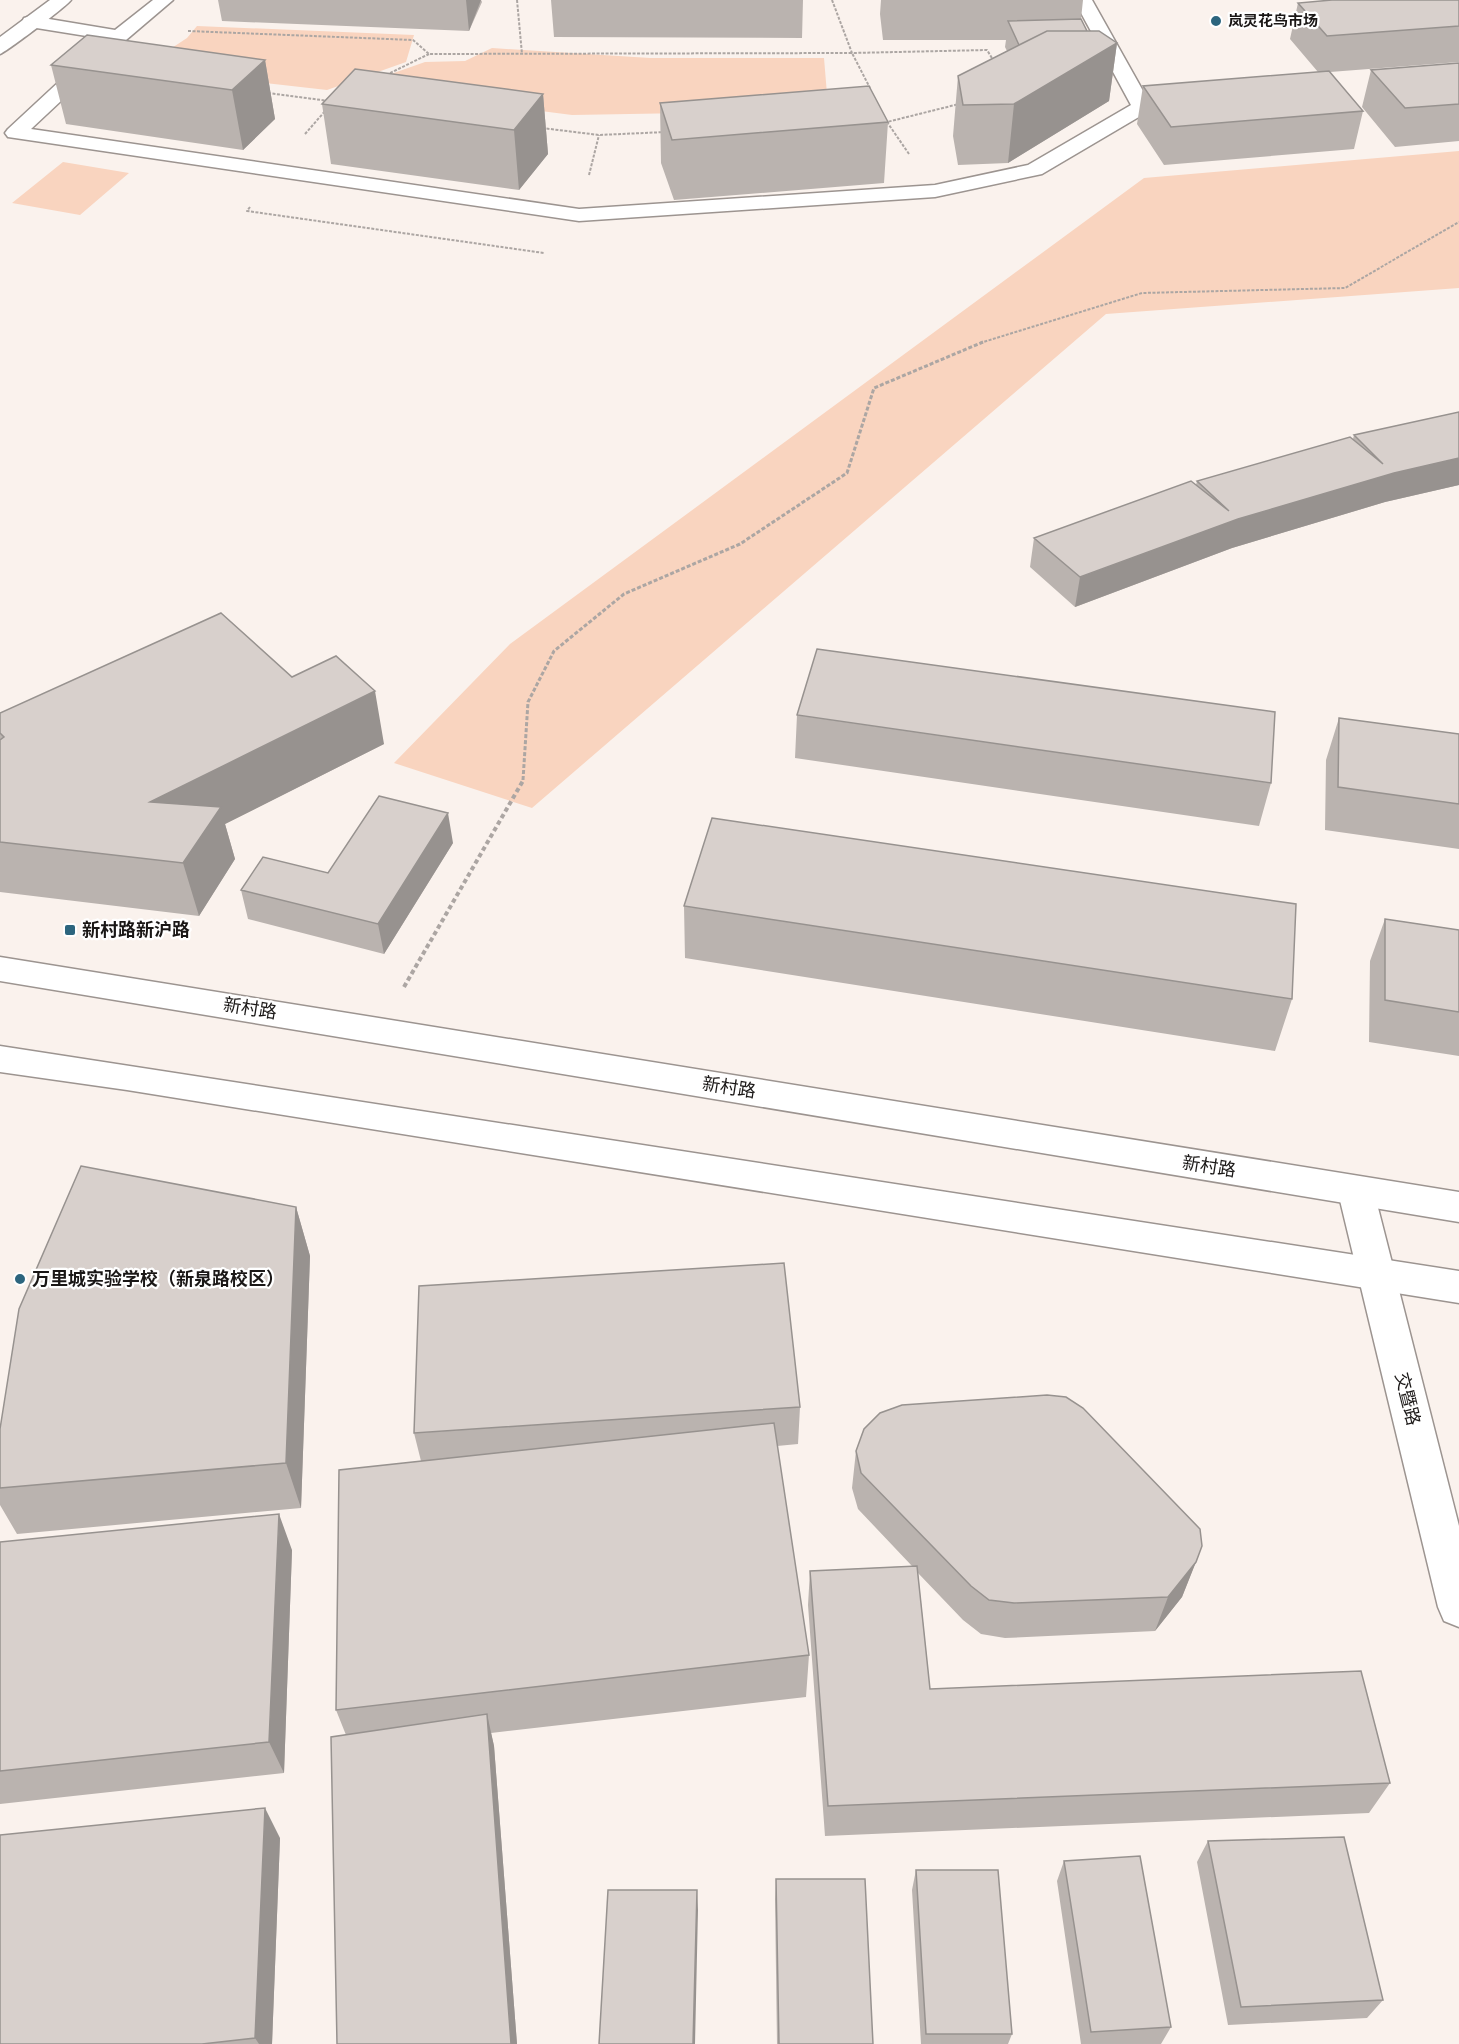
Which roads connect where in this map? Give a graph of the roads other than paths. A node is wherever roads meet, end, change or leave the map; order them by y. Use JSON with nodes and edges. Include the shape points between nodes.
{"nodes":[{"id":1,"x":62,"y":0,"type":"edge"},
{"id":2,"x":164,"y":0,"type":"edge"},
{"id":3,"x":1083,"y":0,"type":"edge"},
{"id":4,"x":31,"y":22,"type":"junction"},
{"id":5,"x":124,"y":33,"type":"junction"},
{"id":6,"x":0,"y":48,"type":"edge"},
{"id":7,"x":0,"y":969,"type":"edge"},
{"id":8,"x":0,"y":1059,"type":"edge"},
{"id":9,"x":1356,"y":1192,"type":"junction"},
{"id":10,"x":1459,"y":1207,"type":"edge"},
{"id":11,"x":1376,"y":1274,"type":"junction"},
{"id":12,"x":1459,"y":1287,"type":"edge"},
{"id":13,"x":1459,"y":1607,"type":"edge"}],
"edges":[{"from":1,"to":4,"type":"street"},
{"from":2,"to":5,"type":"street"},
{"from":3,"to":5,"type":"street","via":[[1142,106],[1035,170],[935,191],[579,215],[15,132]]},
{"from":4,"to":5,"type":"street"},
{"from":4,"to":6,"type":"street"},
{"from":7,"to":9,"type":"street","name":"新村路"},
{"from":8,"to":11,"type":"street"},
{"from":9,"to":10,"type":"street","name":"新村路"},
{"from":9,"to":11,"type":"street","name":"交暨路"},
{"from":11,"to":12,"type":"street"},
{"from":11,"to":13,"type":"street","name":"交暨路"}]}
